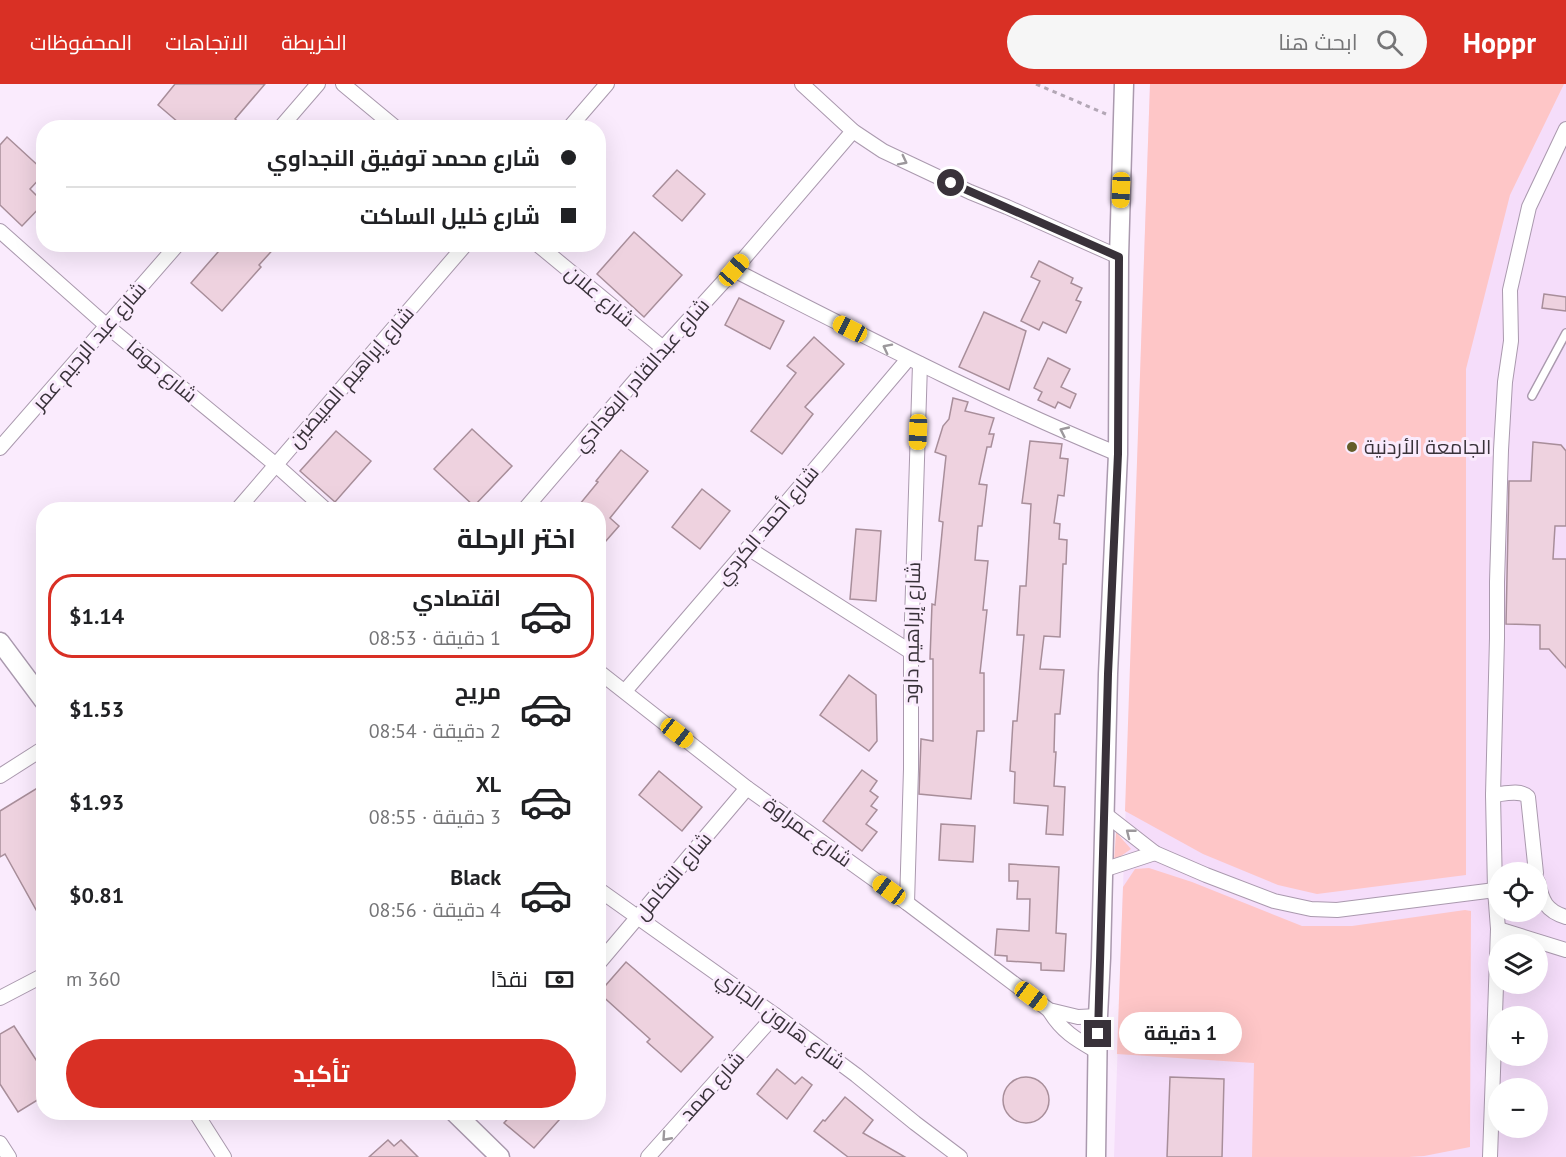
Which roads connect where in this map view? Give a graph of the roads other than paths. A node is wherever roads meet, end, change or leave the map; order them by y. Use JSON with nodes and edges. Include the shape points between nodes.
{"nodes":[{"id":1,"x":318,"y":84,"type":"edge"},
{"id":2,"x":343,"y":84,"type":"edge"},
{"id":3,"x":607,"y":84,"type":"edge"},
{"id":4,"x":802,"y":84,"type":"edge"},
{"id":5,"x":1124,"y":84,"type":"edge"},
{"id":6,"x":287,"y":120,"type":"edge"},
{"id":7,"x":386,"y":120,"type":"edge"},
{"id":8,"x":576,"y":120,"type":"edge"},
{"id":9,"x":1566,"y":129,"type":"edge"},
{"id":10,"x":853,"y":131,"type":"junction"},
{"id":11,"x":0,"y":231,"type":"edge"},
{"id":12,"x":171,"y":252,"type":"edge"},
{"id":13,"x":459,"y":252,"type":"edge"},
{"id":14,"x":547,"y":252,"type":"edge"},
{"id":15,"x":1119,"y":257,"type":"junction"},
{"id":16,"x":734,"y":270,"type":"junction"},
{"id":17,"x":107,"y":326,"type":"junction"},
{"id":18,"x":1566,"y":333,"type":"edge"},
{"id":19,"x":663,"y":348,"type":"junction"},
{"id":20,"x":914,"y":361,"type":"junction"},
{"id":21,"x":1532,"y":396,"type":"dead end"},
{"id":22,"x":0,"y":448,"type":"edge"},
{"id":23,"x":1118,"y":454,"type":"junction"},
{"id":24,"x":276,"y":465,"type":"junction"},
{"id":25,"x":244,"y":502,"type":"edge"},
{"id":26,"x":317,"y":502,"type":"edge"},
{"id":27,"x":531,"y":502,"type":"edge"},
{"id":28,"x":748,"y":548,"type":"junction"},
{"id":29,"x":0,"y":642,"type":"edge"},
{"id":30,"x":911,"y":652,"type":"junction"},
{"id":31,"x":606,"y":677,"type":"edge"},
{"id":32,"x":36,"y":690,"type":"edge"},
{"id":33,"x":625,"y":691,"type":"junction"},
{"id":34,"x":36,"y":753,"type":"edge"},
{"id":35,"x":0,"y":776,"type":"edge"},
{"id":36,"x":747,"y":788,"type":"junction"},
{"id":37,"x":1493,"y":795,"type":"junction"},
{"id":38,"x":1105,"y":814,"type":"junction"},
{"id":39,"x":1155,"y":853,"type":"junction"},
{"id":40,"x":1494,"y":862,"type":"edge"},
{"id":41,"x":1535,"y":862,"type":"edge"},
{"id":42,"x":1103,"y":870,"type":"junction"},
{"id":43,"x":1488,"y":891,"type":"edge"},
{"id":44,"x":606,"y":895,"type":"edge"},
{"id":45,"x":907,"y":903,"type":"junction"},
{"id":46,"x":1548,"y":907,"type":"edge"},
{"id":47,"x":1566,"y":917,"type":"edge"},
{"id":48,"x":638,"y":918,"type":"junction"},
{"id":49,"x":1497,"y":922,"type":"edge"},
{"id":50,"x":1498,"y":929,"type":"junction"},
{"id":51,"x":1566,"y":950,"type":"edge"},
{"id":52,"x":606,"y":955,"type":"edge"},
{"id":53,"x":36,"y":979,"type":"edge"},
{"id":54,"x":0,"y":998,"type":"edge"},
{"id":55,"x":1049,"y":1010,"type":"junction"},
{"id":56,"x":776,"y":1015,"type":"junction"},
{"id":57,"x":1098,"y":1016,"type":"junction"},
{"id":58,"x":1098,"y":1052,"type":"junction"},
{"id":59,"x":200,"y":1120,"type":"edge"},
{"id":60,"x":467,"y":1120,"type":"edge"},
{"id":61,"x":0,"y":1143,"type":"edge"},
{"id":62,"x":9,"y":1157,"type":"edge"},
{"id":63,"x":224,"y":1157,"type":"edge"},
{"id":64,"x":500,"y":1157,"type":"edge"},
{"id":65,"x":648,"y":1157,"type":"edge"},
{"id":66,"x":960,"y":1157,"type":"edge"},
{"id":67,"x":1096,"y":1157,"type":"edge"},
{"id":68,"x":1490,"y":1157,"type":"edge"}],
"edges":[{"from":1,"to":6,"type":"street"},
{"from":2,"to":7,"type":"street"},
{"from":3,"to":8,"type":"street"},
{"from":4,"to":10,"type":"street"},
{"from":5,"to":15,"type":"street"},
{"from":9,"to":37,"type":"street","via":[[1529,207],[1510,290],[1511,341],[1505,382],[1499,515]]},
{"from":10,"to":15,"type":"street","one_way":true,"via":[[914,167]]},
{"from":10,"to":16,"type":"street","name":"شارع عبدالقادر البغدادي"},
{"from":11,"to":17,"type":"street","name":"شارع حوفا"},
{"from":12,"to":17,"type":"street","name":"شارع عبد الرحيم عمر"},
{"from":13,"to":24,"type":"street","name":"شارع إبراهيم المبيضين"},
{"from":14,"to":19,"type":"street","name":"شارع علان"},
{"from":15,"to":23,"type":"street"},
{"from":16,"to":19,"type":"street","name":"شارع عبدالقادر البغدادي"},
{"from":20,"to":16,"type":"street","one_way":true},
{"from":17,"to":22,"type":"street","name":"شارع عبد الرحيم عمر"},
{"from":17,"to":24,"type":"street","name":"شارع حوفا"},
{"from":18,"to":21,"type":"lane"},
{"from":19,"to":27,"type":"street","name":"شارع عبدالقادر البغدادي"},
{"from":23,"to":20,"type":"street","one_way":true},
{"from":20,"to":28,"type":"street","name":"شارع أحمد الكردي"},
{"from":20,"to":30,"type":"street","name":"شارع إبراهيم داود"},
{"from":23,"to":38,"type":"street"},
{"from":24,"to":25,"type":"street","name":"شارع إبراهيم المبيضين"},
{"from":24,"to":26,"type":"street","name":"شارع حوفا"},
{"from":28,"to":30,"type":"street"},
{"from":28,"to":33,"type":"street","name":"شارع أحمد الكردي"},
{"from":29,"to":32,"type":"street"},
{"from":30,"to":45,"type":"street","name":"شارع إبراهيم داود"},
{"from":31,"to":33,"type":"street","name":"شارع عمراوة"},
{"from":33,"to":36,"type":"street","name":"شارع عمراوة"},
{"from":34,"to":35,"type":"street"},
{"from":36,"to":45,"type":"street","name":"شارع عمراوة"},
{"from":36,"to":48,"type":"street","name":"شارع التكامل"},
{"from":37,"to":40,"type":"street"},
{"from":37,"to":41,"type":"street","via":[[1521,793],[1528,797]]},
{"from":39,"to":38,"type":"street","one_way":true},
{"from":38,"to":42,"type":"street"},
{"from":39,"to":42,"type":"street"},
{"from":39,"to":43,"type":"street","via":[[1274,901],[1311,909],[1337,910]]},
{"from":42,"to":57,"type":"street"},
{"from":44,"to":48,"type":"street","name":"شارع هارون الجازي"},
{"from":45,"to":55,"type":"street","name":"شارع عمراوة"},
{"from":46,"to":47,"type":"street"},
{"from":48,"to":52,"type":"street","name":"شارع التكامل"},
{"from":48,"to":56,"type":"street","name":"شارع هارون الجازي"},
{"from":49,"to":50,"type":"street"},
{"from":50,"to":51,"type":"street"},
{"from":50,"to":68,"type":"street"},
{"from":53,"to":54,"type":"street"},
{"from":55,"to":57,"type":"street","name":"شارع عمراوة","via":[[1078,1017]]},
{"from":55,"to":58,"type":"street","name":"شارع عمراوة","via":[[1066,1032]]},
{"from":56,"to":65,"type":"street","name":"شارع صمد","one_way":true},
{"from":56,"to":66,"type":"street","name":"شارع هارون الجازي"},
{"from":57,"to":58,"type":"street"},
{"from":58,"to":67,"type":"street"},
{"from":59,"to":63,"type":"street"},
{"from":60,"to":64,"type":"street"},
{"from":61,"to":62,"type":"street"}]}
